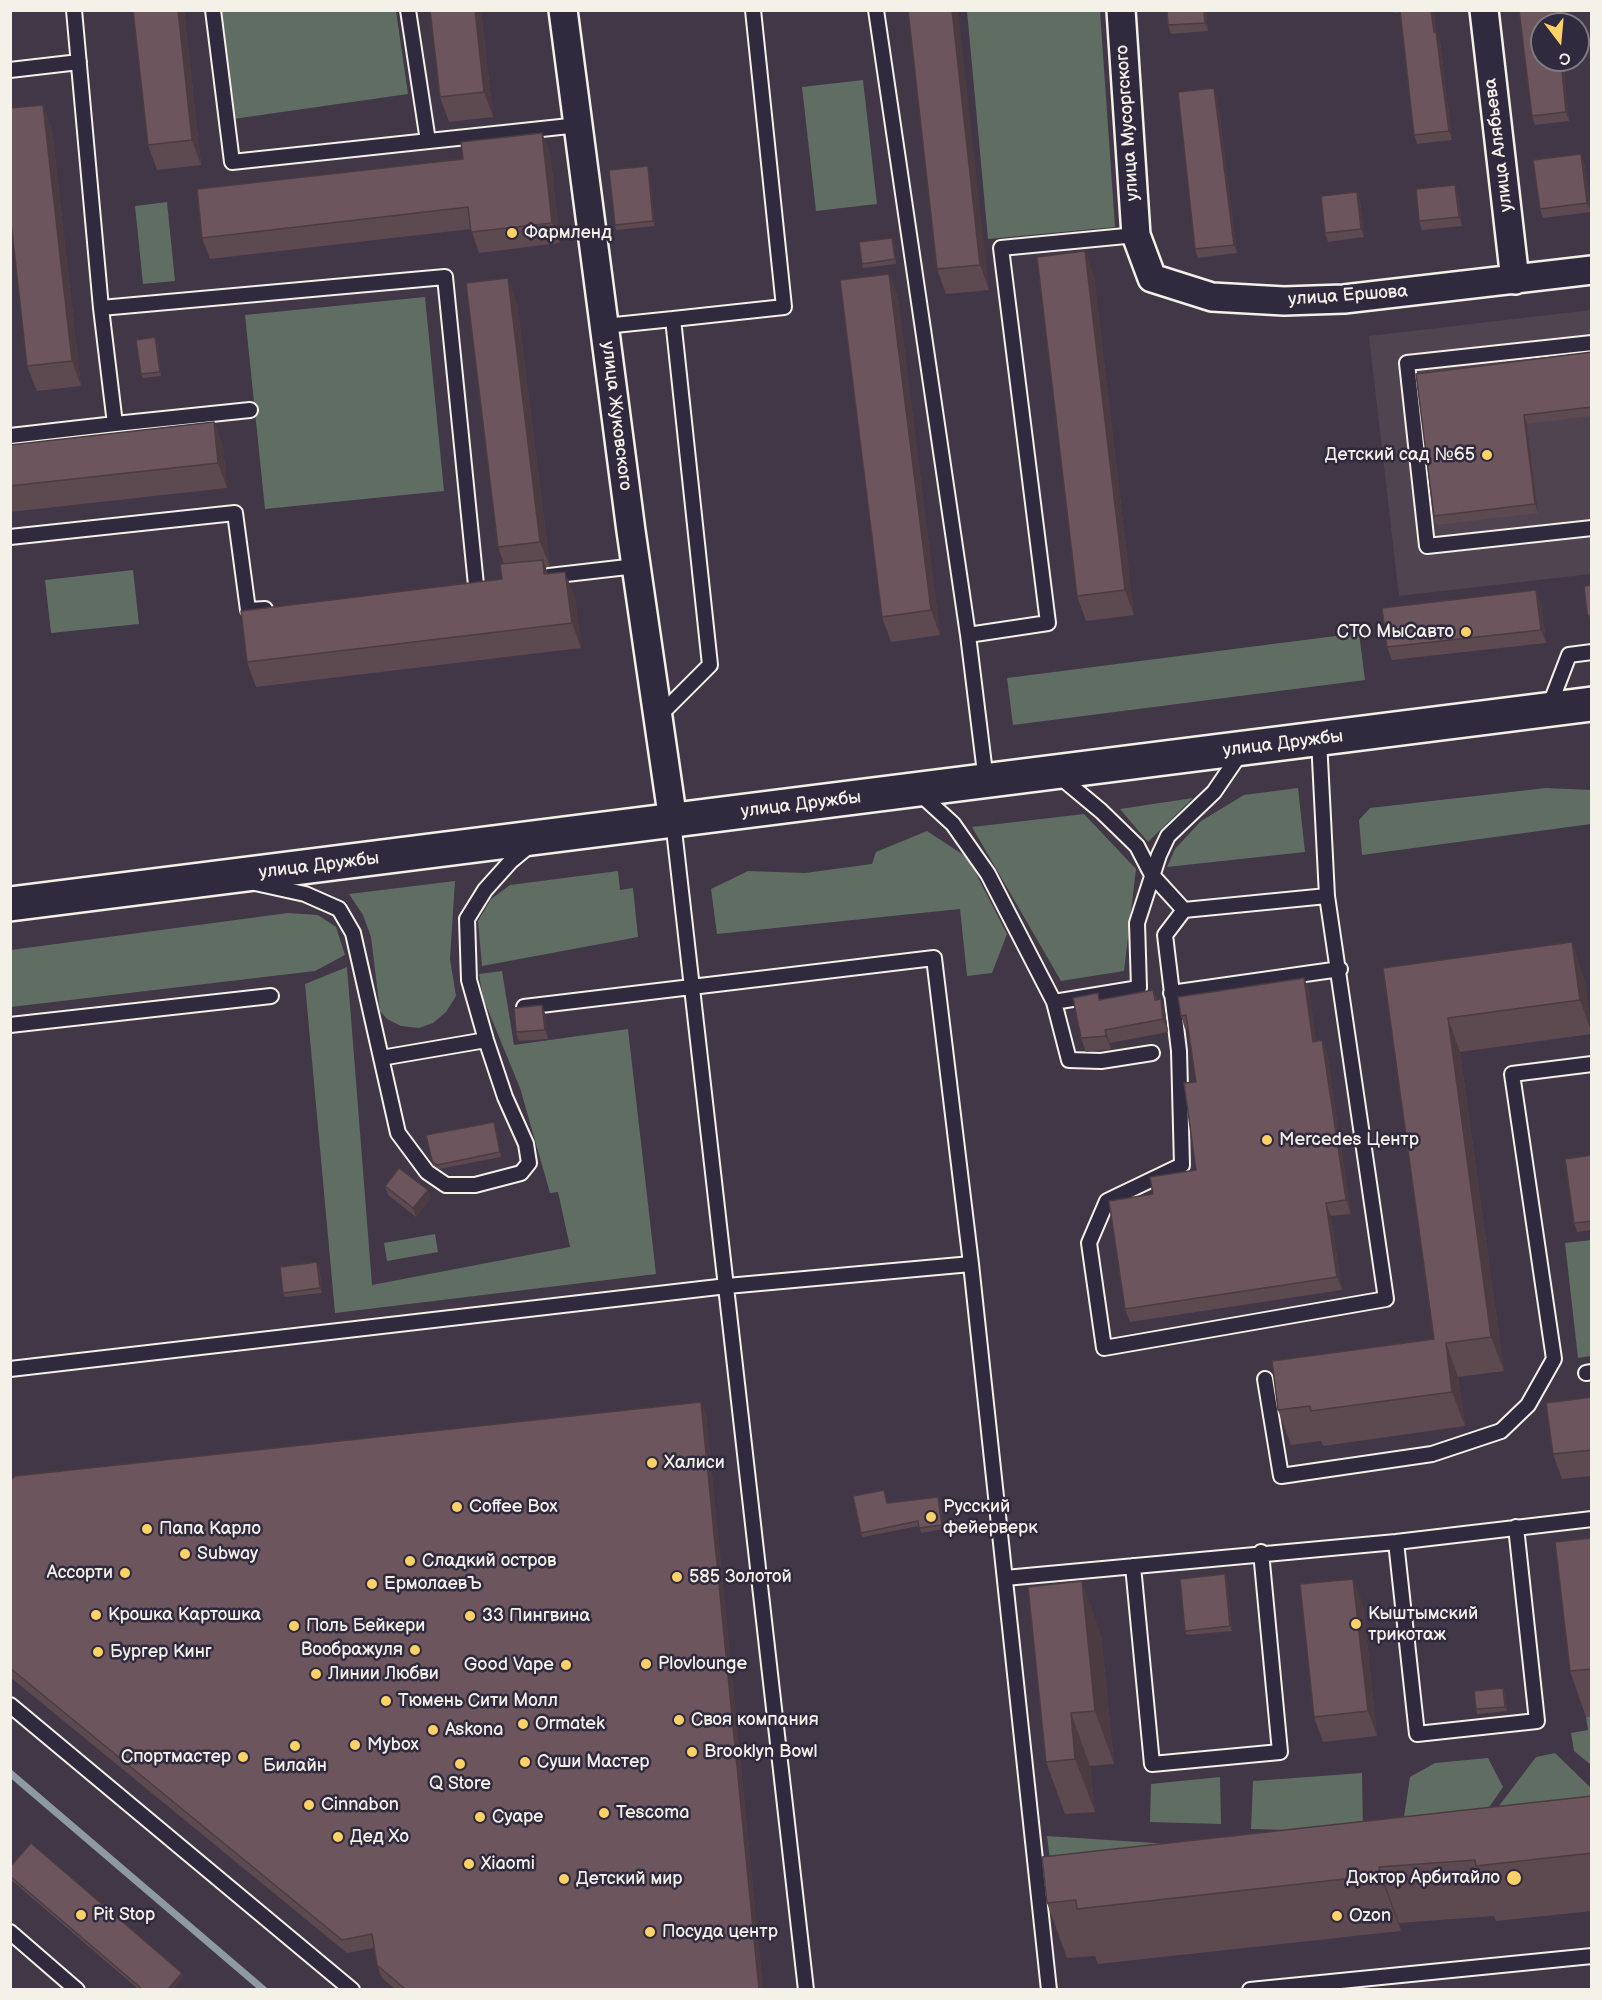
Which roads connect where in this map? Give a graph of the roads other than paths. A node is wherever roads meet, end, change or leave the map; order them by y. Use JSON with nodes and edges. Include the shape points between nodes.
{"nodes":[{"id":1,"x":74,"y":10,"type":"edge"},
{"id":2,"x":213,"y":10,"type":"edge"},
{"id":3,"x":408,"y":10,"type":"edge"},
{"id":4,"x":563,"y":10,"type":"edge"},
{"id":5,"x":753,"y":10,"type":"edge"},
{"id":6,"x":876,"y":10,"type":"edge"},
{"id":7,"x":1121,"y":10,"type":"edge"},
{"id":8,"x":1484,"y":10,"type":"edge"},
{"id":9,"x":79,"y":62,"type":"junction"},
{"id":10,"x":10,"y":70,"type":"edge"},
{"id":11,"x":579,"y":125,"type":"junction"},
{"id":12,"x":428,"y":141,"type":"junction"},
{"id":13,"x":1136,"y":235,"type":"junction"},
{"id":14,"x":1592,"y":270,"type":"edge"},
{"id":15,"x":1515,"y":280,"type":"junction"},
{"id":16,"x":101,"y":308,"type":"junction"},
{"id":17,"x":673,"y":319,"type":"junction"},
{"id":18,"x":605,"y":326,"type":"junction"},
{"id":19,"x":1592,"y":343,"type":"edge"},
{"id":20,"x":250,"y":410,"type":"dead end"},
{"id":21,"x":115,"y":424,"type":"junction"},
{"id":22,"x":10,"y":436,"type":"edge"},
{"id":23,"x":1592,"y":528,"type":"edge"},
{"id":24,"x":10,"y":537,"type":"edge"},
{"id":25,"x":636,"y":566,"type":"junction"},
{"id":26,"x":534,"y":578,"type":"edge"},
{"id":27,"x":476,"y":585,"type":"edge"},
{"id":28,"x":282,"y":606,"type":"edge"},
{"id":29,"x":968,"y":635,"type":"junction"},
{"id":30,"x":1592,"y":652,"type":"edge"},
{"id":31,"x":1592,"y":704,"type":"edge"},
{"id":32,"x":1548,"y":710,"type":"junction"},
{"id":33,"x":659,"y":716,"type":"junction"},
{"id":34,"x":1318,"y":740,"type":"junction"},
{"id":35,"x":1243,"y":750,"type":"junction"},
{"id":36,"x":1055,"y":773,"type":"junction"},
{"id":37,"x":986,"y":782,"type":"junction"},
{"id":38,"x":916,"y":791,"type":"junction"},
{"id":39,"x":673,"y":821,"type":"junction"},
{"id":40,"x":539,"y":838,"type":"junction"},
{"id":41,"x":1152,"y":875,"type":"junction"},
{"id":42,"x":226,"y":877,"type":"junction"},
{"id":43,"x":1327,"y":896,"type":"junction"},
{"id":44,"x":10,"y":904,"type":"edge"},
{"id":45,"x":1184,"y":910,"type":"junction"},
{"id":46,"x":1340,"y":969,"type":"junction"},
{"id":47,"x":693,"y":987,"type":"junction"},
{"id":48,"x":1171,"y":993,"type":"junction"},
{"id":49,"x":271,"y":996,"type":"dead end"},
{"id":50,"x":1054,"y":1002,"type":"junction"},
{"id":51,"x":519,"y":1008,"type":"edge"},
{"id":52,"x":10,"y":1025,"type":"edge"},
{"id":53,"x":486,"y":1040,"type":"junction"},
{"id":54,"x":1152,"y":1053,"type":"dead end"},
{"id":55,"x":381,"y":1058,"type":"junction"},
{"id":56,"x":1592,"y":1064,"type":"edge"},
{"id":57,"x":971,"y":1264,"type":"junction"},
{"id":58,"x":727,"y":1286,"type":"junction"},
{"id":59,"x":10,"y":1369,"type":"edge"},
{"id":60,"x":1265,"y":1379,"type":"dead end"},
{"id":61,"x":1592,"y":1519,"type":"edge"},
{"id":62,"x":1516,"y":1527,"type":"junction"},
{"id":63,"x":1396,"y":1542,"type":"junction"},
{"id":64,"x":1261,"y":1552,"type":"junction"},
{"id":65,"x":1133,"y":1566,"type":"junction"},
{"id":66,"x":1005,"y":1578,"type":"junction"},
{"id":67,"x":10,"y":1705,"type":"edge"},
{"id":68,"x":10,"y":1932,"type":"edge"},
{"id":69,"x":1592,"y":1956,"type":"edge"},
{"id":70,"x":76,"y":1989,"type":"edge"},
{"id":71,"x":352,"y":1989,"type":"edge"},
{"id":72,"x":806,"y":1989,"type":"edge"},
{"id":73,"x":1048,"y":1989,"type":"edge"},
{"id":74,"x":1250,"y":1989,"type":"edge"}],
"edges":[{"from":1,"to":9,"type":"lane"},
{"from":2,"to":12,"type":"lane","via":[[232,162]]},
{"from":3,"to":12,"type":"lane"},
{"from":4,"to":11,"type":"street","name":"улица Жуковского"},
{"from":5,"to":17,"type":"lane","via":[[784,307]]},
{"from":6,"to":29,"type":"lane"},
{"from":7,"to":13,"type":"street","name":"улица Мусоргского"},
{"from":8,"to":15,"type":"street","name":"улица Алябьева"},
{"from":9,"to":10,"type":"lane"},
{"from":9,"to":16,"type":"lane"},
{"from":11,"to":12,"type":"lane"},
{"from":11,"to":18,"type":"street","name":"улица Жуковского"},
{"from":13,"to":15,"type":"street","name":"улица Ершова","via":[[1152,278],[1212,297],[1344,299]]},
{"from":13,"to":29,"type":"lane","via":[[1000,248],[1048,623]]},
{"from":14,"to":15,"type":"street","name":"улица Ершова"},
{"from":16,"to":21,"type":"lane"},
{"from":16,"to":27,"type":"lane","via":[[445,276]]},
{"from":17,"to":18,"type":"lane"},
{"from":17,"to":33,"type":"lane","via":[[710,665]]},
{"from":18,"to":25,"type":"street","name":"улица Жуковского"},
{"from":19,"to":23,"type":"lane","via":[[1407,363],[1427,546]]},
{"from":20,"to":21,"type":"lane"},
{"from":21,"to":22,"type":"lane"},
{"from":24,"to":28,"type":"lane","via":[[235,513],[248,610]]},
{"from":25,"to":26,"type":"lane"},
{"from":25,"to":33,"type":"street","name":"улица Жуковского"},
{"from":29,"to":37,"type":"lane"},
{"from":30,"to":32,"type":"lane","via":[[1569,655]]},
{"from":31,"to":32,"type":"main road","name":"улица Дружбы"},
{"from":32,"to":34,"type":"main road","name":"улица Дружбы"},
{"from":33,"to":39,"type":"street","name":"улица Жуковского"},
{"from":34,"to":35,"type":"main road","name":"улица Дружбы"},
{"from":34,"to":43,"type":"lane"},
{"from":35,"to":36,"type":"main road","name":"улица Дружбы"},
{"from":35,"to":41,"type":"lane","via":[[1214,792],[1168,836]]},
{"from":36,"to":37,"type":"main road","name":"улица Дружбы"},
{"from":36,"to":41,"type":"lane","via":[[1137,846]]},
{"from":37,"to":38,"type":"main road","name":"улица Дружбы"},
{"from":38,"to":39,"type":"main road","name":"улица Дружбы"},
{"from":38,"to":50,"type":"lane","via":[[953,824],[988,874]]},
{"from":39,"to":40,"type":"main road","name":"улица Дружбы"},
{"from":39,"to":47,"type":"lane"},
{"from":40,"to":42,"type":"main road","name":"улица Дружбы"},
{"from":40,"to":53,"type":"lane","via":[[485,890],[467,919],[469,980]]},
{"from":41,"to":45,"type":"lane"},
{"from":41,"to":50,"type":"lane","via":[[1137,923],[1139,988]]},
{"from":42,"to":44,"type":"main road","name":"улица Дружбы"},
{"from":42,"to":55,"type":"lane","via":[[305,894],[339,909],[353,933]]},
{"from":43,"to":45,"type":"lane"},
{"from":43,"to":46,"type":"lane"},
{"from":45,"to":48,"type":"lane","via":[[1165,935]]},
{"from":46,"to":48,"type":"lane"},
{"from":46,"to":48,"type":"lane","via":[[1386,1299],[1104,1348],[1089,1243],[1107,1201],[1182,1165],[1179,1051]]},
{"from":47,"to":51,"type":"lane"},
{"from":47,"to":57,"type":"lane","via":[[934,958]]},
{"from":47,"to":58,"type":"lane"},
{"from":49,"to":52,"type":"lane"},
{"from":50,"to":54,"type":"lane","via":[[1069,1060],[1101,1061]]},
{"from":53,"to":55,"type":"lane"},
{"from":53,"to":55,"type":"lane","via":[[529,1163],[521,1173],[476,1185],[446,1185],[427,1172],[408,1148],[399,1133]]},
{"from":56,"to":60,"type":"lane","via":[[1512,1074],[1554,1359],[1528,1405],[1501,1431],[1432,1454],[1281,1476]]},
{"from":57,"to":58,"type":"lane"},
{"from":57,"to":66,"type":"lane"},
{"from":58,"to":59,"type":"lane"},
{"from":58,"to":72,"type":"lane"},
{"from":61,"to":62,"type":"lane"},
{"from":62,"to":63,"type":"lane"},
{"from":62,"to":63,"type":"lane","via":[[1537,1721],[1417,1734]]},
{"from":63,"to":64,"type":"lane"},
{"from":64,"to":65,"type":"lane"},
{"from":64,"to":65,"type":"lane","via":[[1280,1752],[1152,1764]]},
{"from":65,"to":66,"type":"lane"},
{"from":66,"to":73,"type":"lane"},
{"from":67,"to":71,"type":"lane"},
{"from":68,"to":70,"type":"lane"},
{"from":69,"to":74,"type":"lane"}]}
